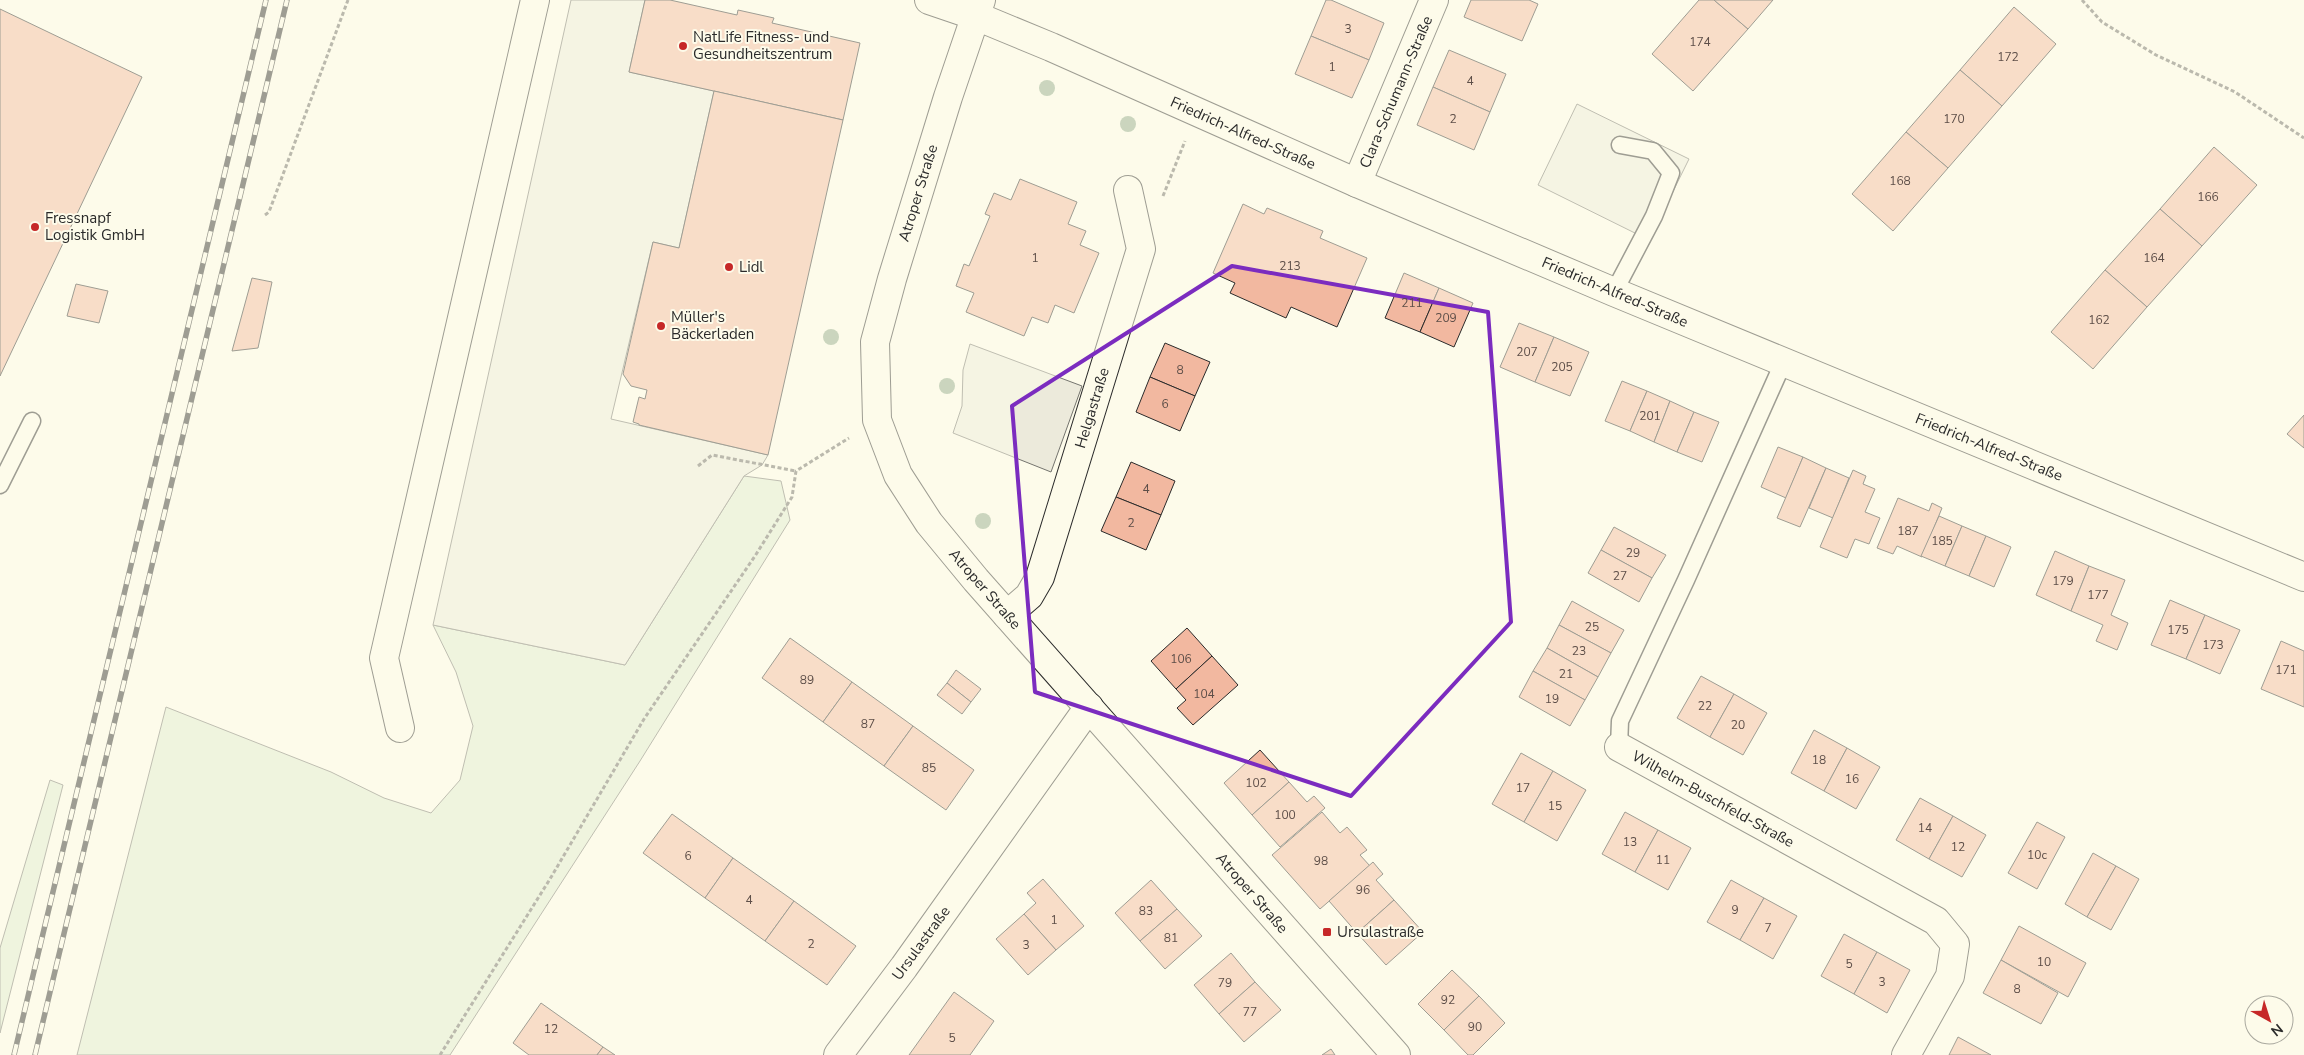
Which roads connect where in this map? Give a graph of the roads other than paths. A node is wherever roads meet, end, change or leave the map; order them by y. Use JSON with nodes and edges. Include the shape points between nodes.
{"nodes":[{"id":1,"x":534,"y":0,"type":"edge"},
{"id":2,"x":929,"y":0,"type":"edge"},
{"id":3,"x":1434,"y":0,"type":"edge"},
{"id":4,"x":979,"y":8,"type":"edge"},
{"id":5,"x":1620,"y":145,"type":"dead end"},
{"id":6,"x":1357,"y":183,"type":"junction"},
{"id":7,"x":1128,"y":190,"type":"dead end"},
{"id":8,"x":1614,"y":292,"type":"junction"},
{"id":9,"x":1783,"y":363,"type":"junction"},
{"id":10,"x":32,"y":421,"type":"dead end"},
{"id":11,"x":0,"y":485,"type":"edge"},
{"id":12,"x":2304,"y":577,"type":"edge"},
{"id":13,"x":1007,"y":615,"type":"junction"},
{"id":14,"x":1089,"y":707,"type":"junction"},
{"id":15,"x":400,"y":728,"type":"dead end"},
{"id":16,"x":1619,"y":747,"type":"joint"},
{"id":17,"x":838,"y":1055,"type":"edge"},
{"id":18,"x":1396,"y":1055,"type":"edge"},
{"id":19,"x":1906,"y":1055,"type":"edge"}],
"edges":[{"from":1,"to":15,"type":"street","via":[[384,658]]},
{"from":2,"to":4,"type":"street","name":"Friedrich-Alfred-Straße"},
{"from":3,"to":6,"type":"street","name":"Clara-Schumann-Straße"},
{"from":4,"to":6,"type":"street","name":"Friedrich-Alfred-Straße","via":[[1197,112]]},
{"from":4,"to":13,"type":"street","name":"Atroper Straße","via":[[927,164],[875,342],[877,420],[898,475],[929,522]]},
{"from":5,"to":8,"type":"lane","via":[[1653,151],[1672,174]]},
{"from":6,"to":8,"type":"street","name":"Friedrich-Alfred-Straße"},
{"from":7,"to":13,"type":"street","name":"Helgastraße","via":[[1141,249],[1040,577],[1029,596]]},
{"from":8,"to":9,"type":"street","name":"Friedrich-Alfred-Straße"},
{"from":9,"to":12,"type":"street","name":"Friedrich-Alfred-Straße"},
{"from":9,"to":16,"type":"lane","name":"Wilhelm-Buschfeld-Straße","via":[[1620,720]]},
{"from":10,"to":11,"type":"lane"},
{"from":13,"to":14,"type":"street","name":"Atroper Straße"},
{"from":14,"to":17,"type":"street","name":"Ursulastraße"},
{"from":14,"to":18,"type":"street","name":"Atroper Straße"},
{"from":16,"to":19,"type":"street","name":"Wilhelm-Buschfeld-Straße","via":[[1936,921],[1955,944],[1950,976]]}]}
